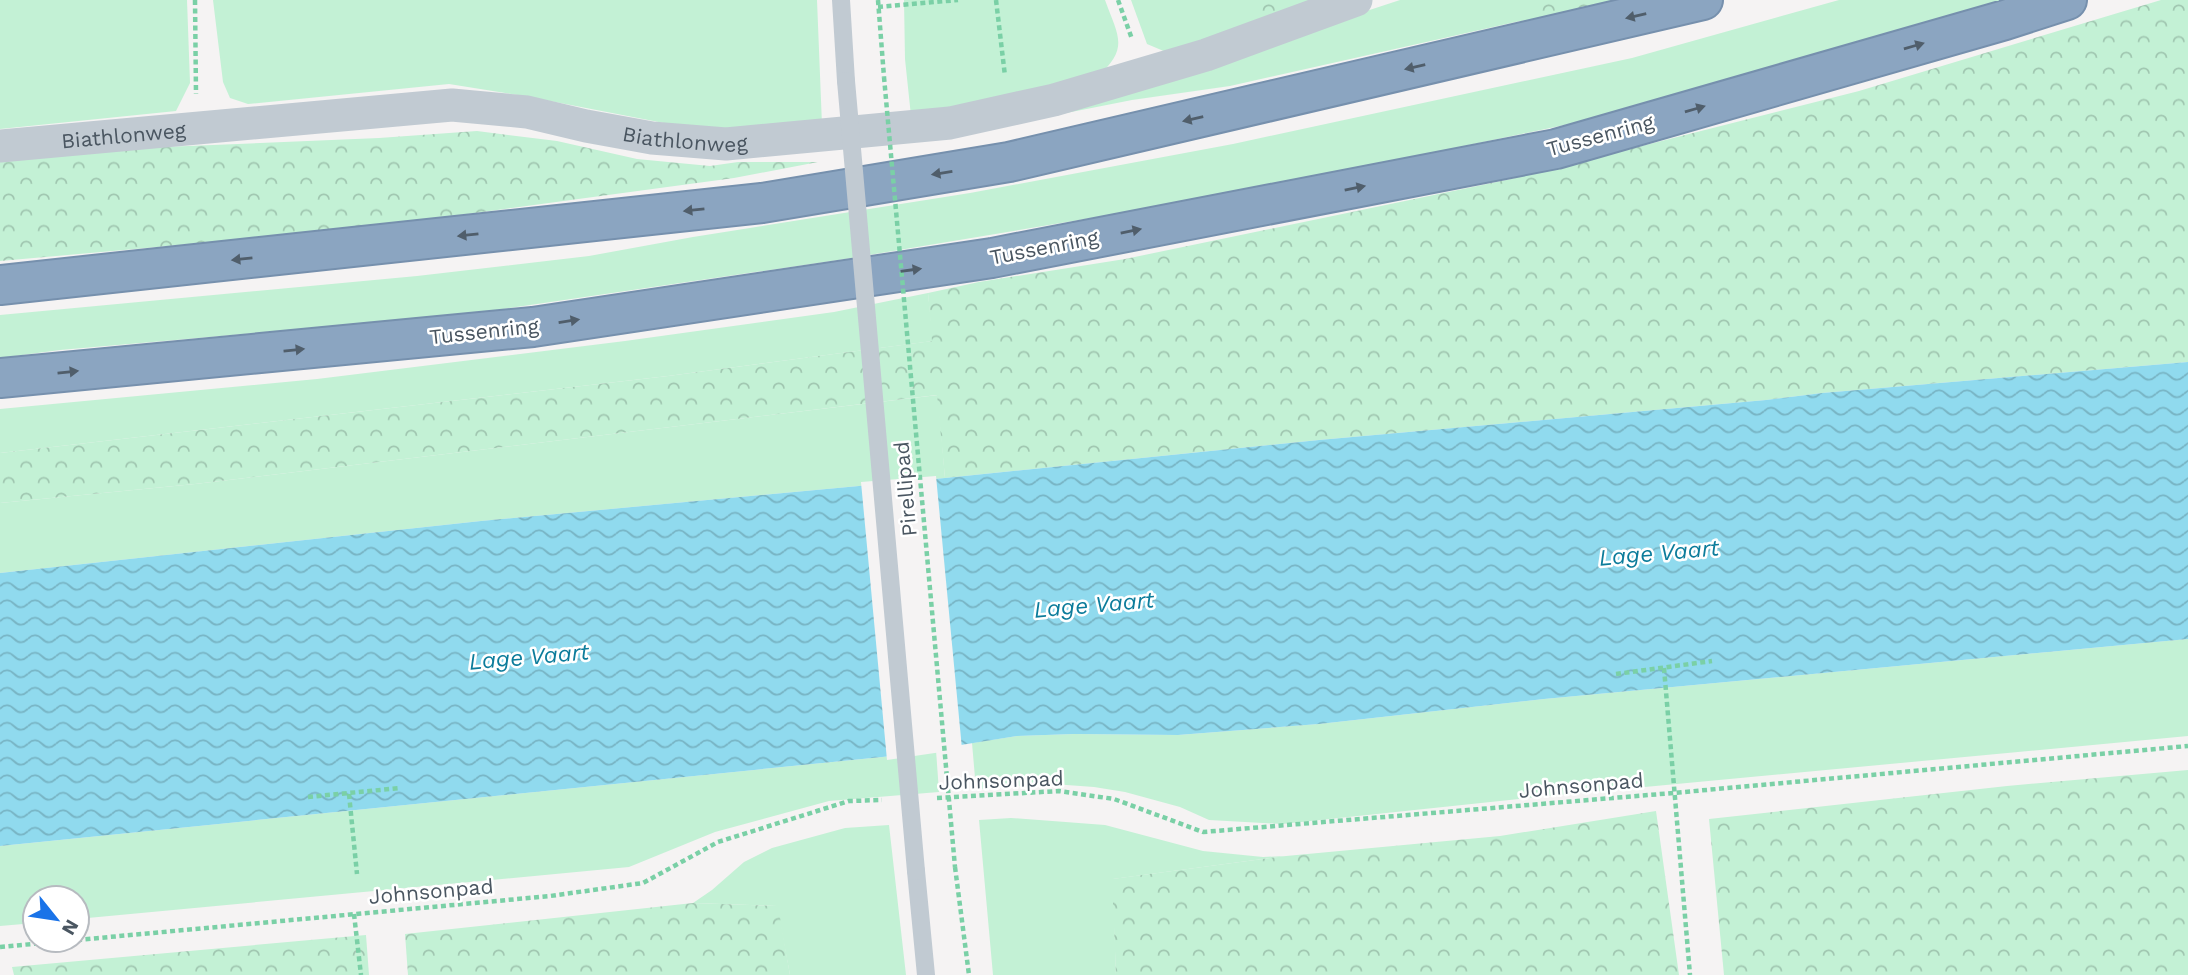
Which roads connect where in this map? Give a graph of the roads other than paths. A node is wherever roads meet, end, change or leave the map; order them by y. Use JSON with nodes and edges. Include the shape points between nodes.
{"nodes":[{"id":1,"x":841,"y":0,"type":"edge"},
{"id":2,"x":1356,"y":0,"type":"edge"},
{"id":3,"x":1703,"y":0,"type":"edge"},
{"id":4,"x":2067,"y":0,"type":"edge"},
{"id":5,"x":0,"y":146,"type":"edge"},
{"id":6,"x":0,"y":285,"type":"edge"},
{"id":7,"x":0,"y":378,"type":"edge"},
{"id":8,"x":926,"y":975,"type":"edge"}],
"edges":[{"from":1,"to":8,"type":"lane","bridge":true},
{"from":2,"to":5,"type":"street","name":"Biathlonweg","via":[[1206,55],[1054,100],[950,123],[726,144],[652,138],[527,111],[452,105]]},
{"from":3,"to":6,"type":"highway","one_way":true,"via":[[1009,162],[762,203]]},
{"from":7,"to":4,"type":"highway","name":"Tussenring","one_way":true,"via":[[533,327],[1006,255],[1556,149]]}]}
